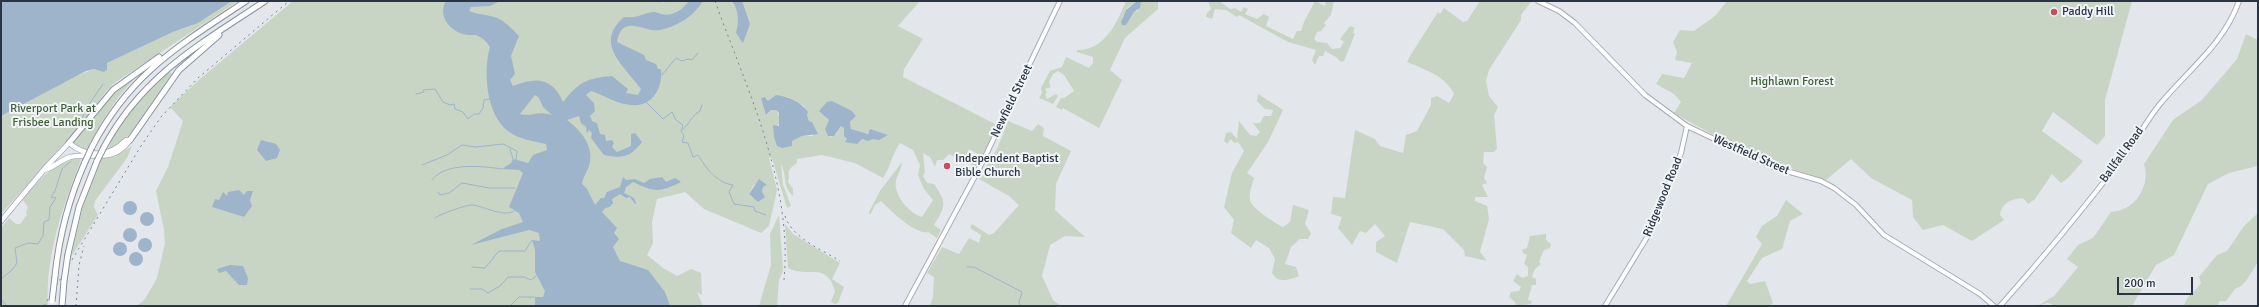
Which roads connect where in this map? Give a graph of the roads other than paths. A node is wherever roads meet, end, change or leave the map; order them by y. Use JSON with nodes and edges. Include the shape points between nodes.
{"nodes":[{"id":1,"x":246,"y":1,"type":"edge"},
{"id":2,"x":264,"y":1,"type":"edge"},
{"id":3,"x":1060,"y":1,"type":"edge"},
{"id":4,"x":1538,"y":1,"type":"edge"},
{"id":5,"x":2239,"y":1,"type":"edge"},
{"id":6,"x":256,"y":7,"type":"junction"},
{"id":7,"x":181,"y":45,"type":"junction"},
{"id":8,"x":1687,"y":126,"type":"junction"},
{"id":9,"x":130,"y":140,"type":"junction"},
{"id":10,"x":69,"y":143,"type":"junction"},
{"id":11,"x":63,"y":150,"type":"junction"},
{"id":12,"x":67,"y":158,"type":"junction"},
{"id":13,"x":45,"y":170,"type":"junction"},
{"id":14,"x":1,"y":222,"type":"edge"},
{"id":15,"x":52,"y":304,"type":"edge"},
{"id":16,"x":62,"y":306,"type":"edge"},
{"id":17,"x":905,"y":306,"type":"edge"},
{"id":18,"x":1605,"y":306,"type":"edge"},
{"id":19,"x":1994,"y":306,"type":"edge"},
{"id":20,"x":2000,"y":306,"type":"edge"}],
"edges":[{"from":1,"to":7,"type":"highway"},
{"from":2,"to":6,"type":"highway"},
{"from":3,"to":17,"type":"main road","name":"Newfield Street","via":[[983,161]]},
{"from":4,"to":8,"type":"main road","name":"Westfield Street","via":[[1576,23],[1645,95]]},
{"from":5,"to":20,"type":"main road","name":"Ballfall Road","via":[[2228,24],[2209,52],[2146,121],[2124,155]]},
{"from":6,"to":9,"type":"highway","via":[[180,67]]},
{"from":6,"to":16,"type":"highway","bridge":true,"via":[[156,78],[129,108],[104,147],[79,207],[68,254]]},
{"from":7,"to":10,"type":"highway","via":[[169,50],[119,85]]},
{"from":7,"to":15,"type":"highway","bridge":true,"via":[[158,61],[132,86],[92,147],[65,221]]},
{"from":8,"to":18,"type":"main road","name":"Ridgewood Road","via":[[1681,153],[1649,234]]},
{"from":8,"to":19,"type":"main road","name":"Westfield Street","via":[[1773,167],[1834,188],[1853,202],[1884,235],[1980,294]]},
{"from":9,"to":10,"type":"main road","via":[[126,140],[115,150],[106,152],[83,152]]},
{"from":9,"to":12,"type":"main road","via":[[112,155]]},
{"from":10,"to":11,"type":"main road"},
{"from":11,"to":12,"type":"main road"},
{"from":11,"to":13,"type":"main road"},
{"from":12,"to":13,"type":"main road"},
{"from":13,"to":14,"type":"main road"}]}
